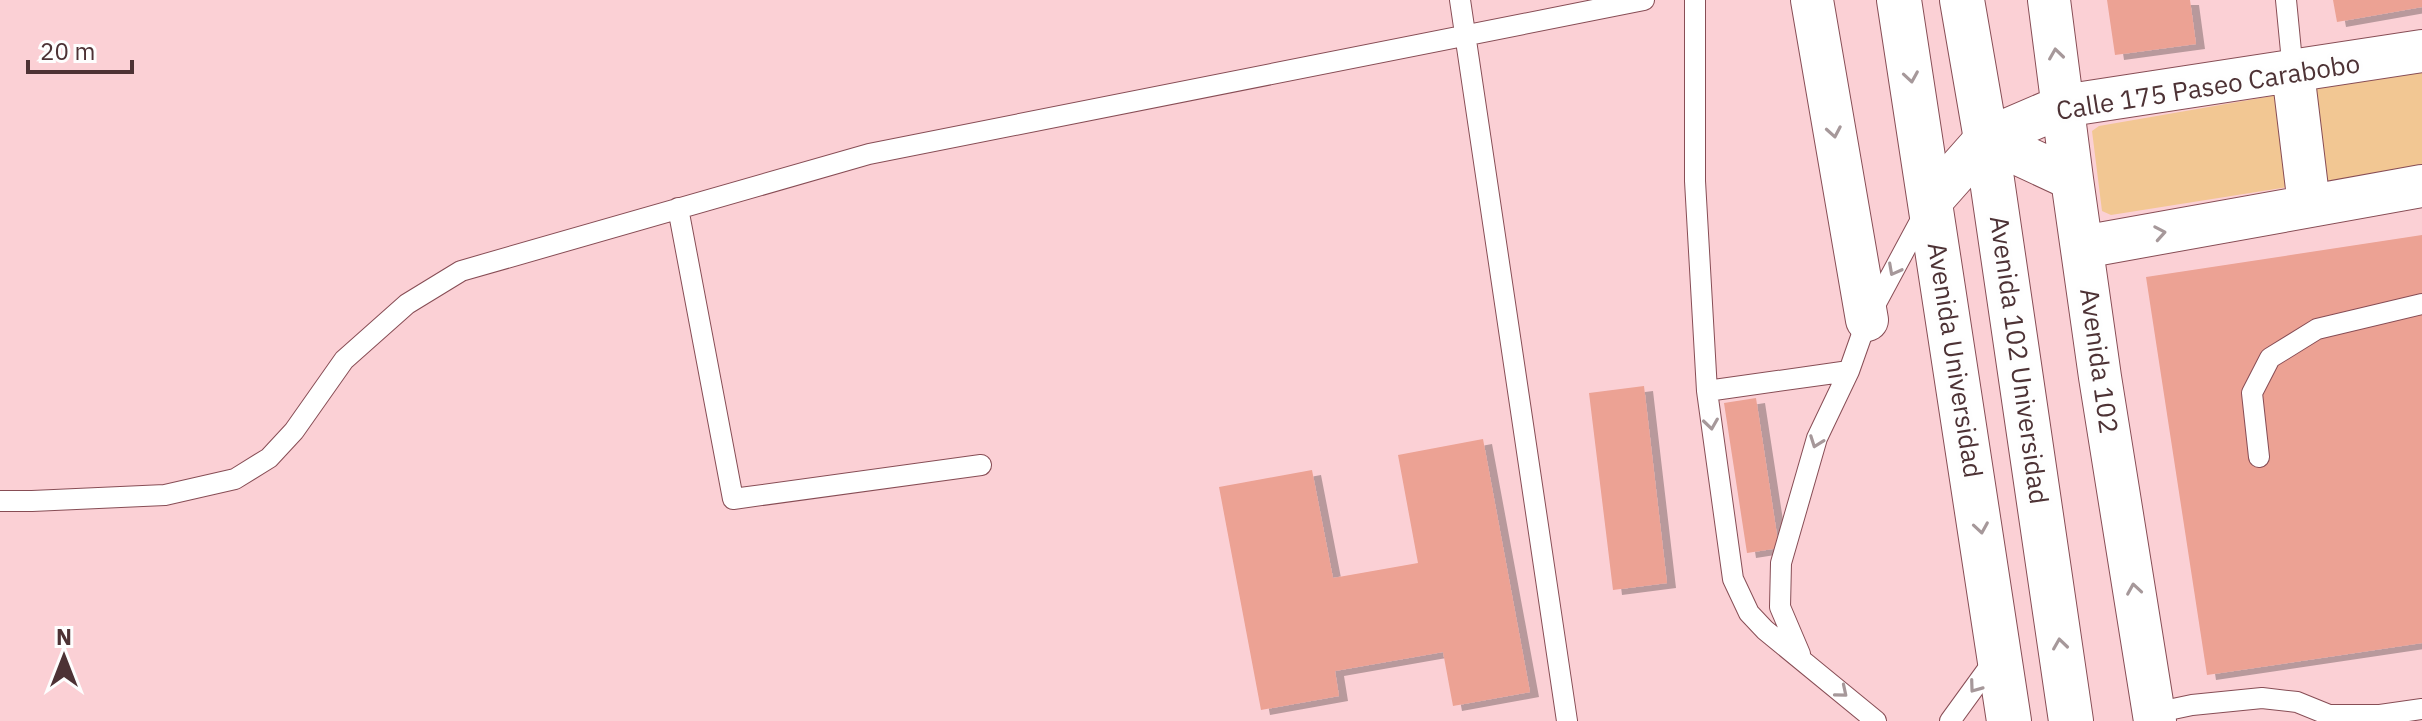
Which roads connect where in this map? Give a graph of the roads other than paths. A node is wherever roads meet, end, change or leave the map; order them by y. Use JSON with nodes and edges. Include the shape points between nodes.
{"nodes":[{"id":1,"x":1460,"y":0,"type":"edge"},
{"id":2,"x":1644,"y":0,"type":"edge"},
{"id":3,"x":1695,"y":0,"type":"edge"},
{"id":4,"x":1812,"y":0,"type":"edge"},
{"id":5,"x":1962,"y":0,"type":"edge"},
{"id":6,"x":2049,"y":0,"type":"edge"},
{"id":7,"x":2286,"y":0,"type":"edge"},
{"id":8,"x":1892,"y":9,"type":"edge"},
{"id":9,"x":1464,"y":35,"type":"junction"},
{"id":10,"x":2422,"y":51,"type":"edge"},
{"id":11,"x":2293,"y":72,"type":"junction"},
{"id":12,"x":2063,"y":106,"type":"junction"},
{"id":13,"x":1986,"y":139,"type":"junction"},
{"id":14,"x":2072,"y":179,"type":"junction"},
{"id":15,"x":2422,"y":186,"type":"edge"},
{"id":16,"x":1931,"y":201,"type":"junction"},
{"id":17,"x":2309,"y":205,"type":"junction"},
{"id":18,"x":678,"y":208,"type":"junction"},
{"id":19,"x":2083,"y":247,"type":"junction"},
{"id":20,"x":2422,"y":304,"type":"edge"},
{"id":21,"x":1867,"y":320,"type":"junction"},
{"id":22,"x":1849,"y":371,"type":"junction"},
{"id":23,"x":1707,"y":391,"type":"junction"},
{"id":24,"x":2259,"y":457,"type":"dead end"},
{"id":25,"x":981,"y":465,"type":"dead end"},
{"id":26,"x":0,"y":501,"type":"edge"},
{"id":27,"x":2000,"y":652,"type":"junction"},
{"id":28,"x":1802,"y":658,"type":"junction"},
{"id":29,"x":2422,"y":709,"type":"edge"},
{"id":30,"x":2154,"y":717,"type":"edge"},
{"id":31,"x":1567,"y":721,"type":"edge"},
{"id":32,"x":1876,"y":721,"type":"edge"},
{"id":33,"x":1950,"y":721,"type":"edge"},
{"id":34,"x":2009,"y":721,"type":"edge"},
{"id":35,"x":2071,"y":721,"type":"edge"}],
"edges":[{"from":1,"to":9,"type":"lane"},
{"from":2,"to":9,"type":"lane"},
{"from":3,"to":23,"type":"lane","via":[[1695,181]]},
{"from":4,"to":21,"type":"street","one_way":true},
{"from":5,"to":13,"type":"main road","name":"Avenida 102 Universidad"},
{"from":12,"to":6,"type":"street","name":"Avenida 102","one_way":true},
{"from":7,"to":11,"type":"lane"},
{"from":8,"to":16,"type":"main road","name":"Avenida Universidad","one_way":true},
{"from":9,"to":18,"type":"lane","via":[[869,154]]},
{"from":9,"to":31,"type":"lane"},
{"from":10,"to":11,"type":"street","name":"Calle 175 Paseo Carabobo"},
{"from":11,"to":12,"type":"street","name":"Calle 175 Paseo Carabobo"},
{"from":11,"to":17,"type":"street"},
{"from":12,"to":13,"type":"street","name":"Calle 175 Paseo Carabobo"},
{"from":12,"to":14,"type":"street","name":"Avenida 102"},
{"from":13,"to":14,"type":"street"},
{"from":13,"to":16,"type":"street","name":"Calle 175 Paseo Carabobo"},
{"from":35,"to":13,"type":"main road","name":"Avenida 102 Universidad","one_way":true},
{"from":14,"to":19,"type":"street","name":"Avenida 102"},
{"from":15,"to":17,"type":"street"},
{"from":16,"to":21,"type":"lane","one_way":true},
{"from":16,"to":27,"type":"main road","name":"Avenida Universidad","one_way":true},
{"from":19,"to":17,"type":"street","one_way":true},
{"from":18,"to":25,"type":"lane","via":[[733,499]]},
{"from":18,"to":26,"type":"lane","via":[[461,271],[420,296],[344,360],[269,458],[235,479],[165,495]]},
{"from":30,"to":19,"type":"street","name":"Avenida 102","one_way":true},
{"from":20,"to":24,"type":"lane","via":[[2317,329],[2270,358],[2252,393]]},
{"from":21,"to":22,"type":"lane"},
{"from":22,"to":23,"type":"lane"},
{"from":22,"to":28,"type":"lane","one_way":true,"via":[[1817,438],[1781,563],[1780,607]]},
{"from":23,"to":28,"type":"lane","one_way":true,"via":[[1733,579],[1749,613]]},
{"from":27,"to":33,"type":"lane","one_way":true},
{"from":27,"to":34,"type":"main road","name":"Avenida Universidad"},
{"from":28,"to":32,"type":"lane","one_way":true},
{"from":29,"to":30,"type":"lane","via":[[2329,715],[2297,702],[2262,698],[2192,705]]}]}
